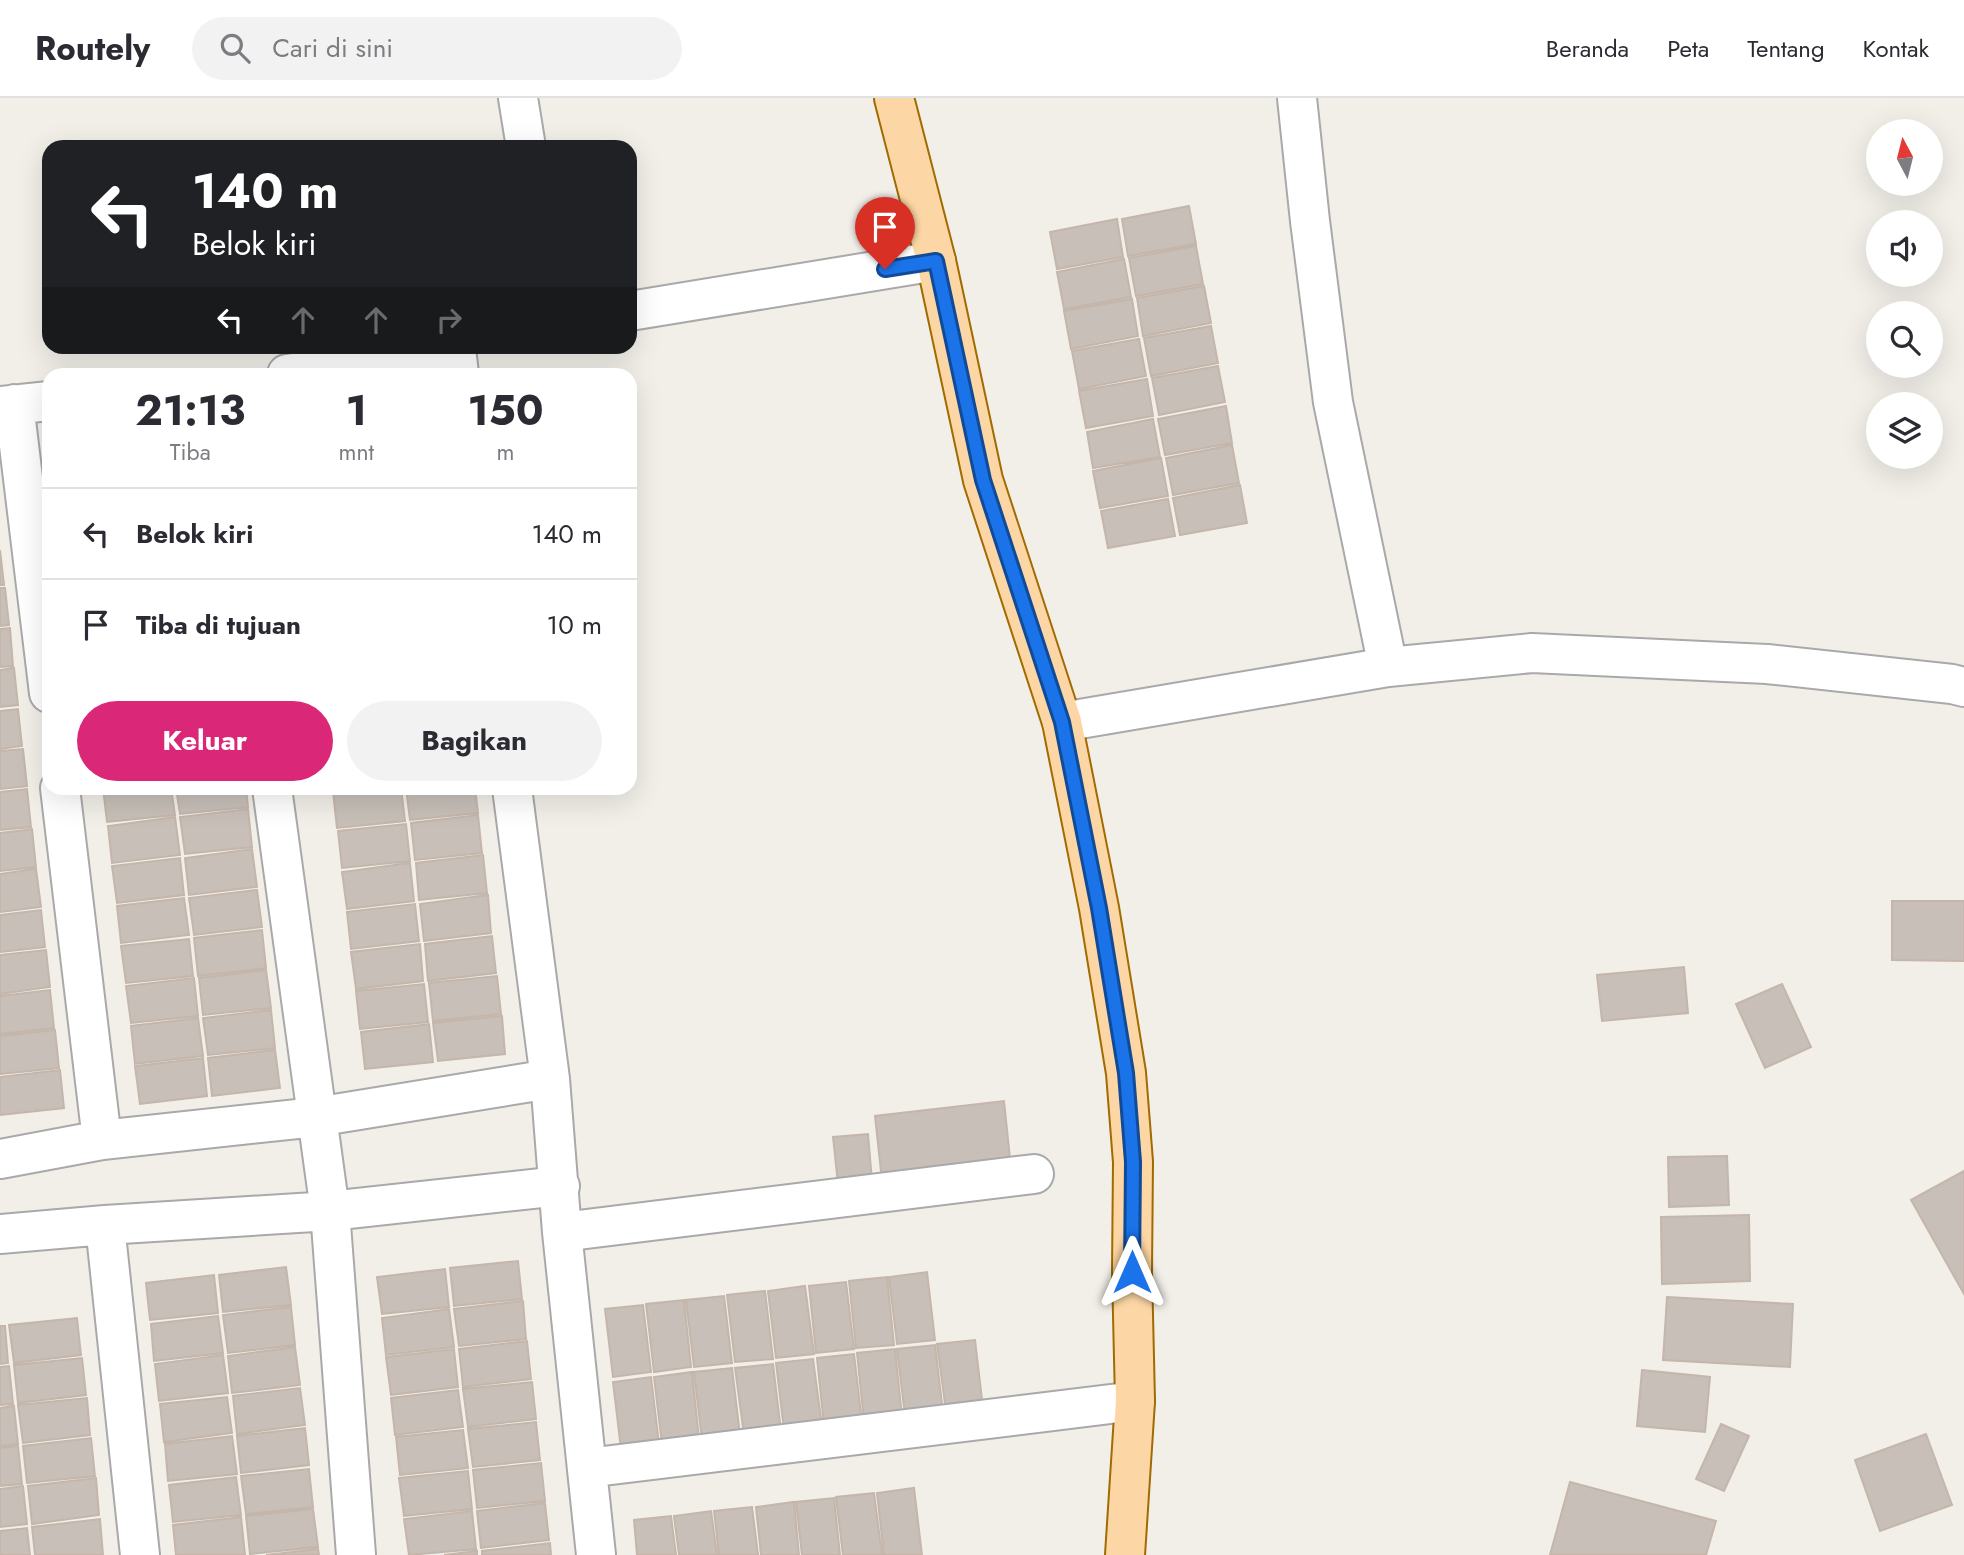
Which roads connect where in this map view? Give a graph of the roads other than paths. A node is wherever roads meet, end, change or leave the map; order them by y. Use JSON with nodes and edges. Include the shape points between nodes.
{"nodes":[{"id":1,"x":518,"y":98,"type":"edge"},
{"id":2,"x":894,"y":98,"type":"edge"},
{"id":3,"x":1297,"y":98,"type":"edge"},
{"id":4,"x":525,"y":140,"type":"edge"},
{"id":5,"x":936,"y":261,"type":"junction"},
{"id":6,"x":637,"y":310,"type":"edge"},
{"id":7,"x":468,"y":359,"type":"edge"},
{"id":8,"x":325,"y":368,"type":"edge"},
{"id":9,"x":21,"y":403,"type":"edge"},
{"id":10,"x":42,"y":620,"type":"edge"},
{"id":11,"x":1388,"y":667,"type":"junction"},
{"id":12,"x":1964,"y":687,"type":"edge"},
{"id":13,"x":1062,"y":722,"type":"junction"},
{"id":14,"x":61,"y":795,"type":"edge"},
{"id":15,"x":273,"y":795,"type":"edge"},
{"id":16,"x":513,"y":795,"type":"edge"},
{"id":17,"x":550,"y":1079,"type":"junction"},
{"id":18,"x":316,"y":1117,"type":"junction"},
{"id":19,"x":102,"y":1140,"type":"junction"},
{"id":20,"x":0,"y":1159,"type":"edge"},
{"id":21,"x":1034,"y":1174,"type":"dead end"},
{"id":22,"x":560,"y":1186,"type":"junction"},
{"id":23,"x":330,"y":1211,"type":"junction"},
{"id":24,"x":105,"y":1225,"type":"junction"},
{"id":25,"x":562,"y":1232,"type":"junction"},
{"id":26,"x":0,"y":1234,"type":"edge"},
{"id":27,"x":1135,"y":1401,"type":"junction"},
{"id":28,"x":587,"y":1468,"type":"junction"},
{"id":29,"x":140,"y":1555,"type":"edge"},
{"id":30,"x":356,"y":1555,"type":"edge"},
{"id":31,"x":596,"y":1555,"type":"edge"},
{"id":32,"x":1125,"y":1555,"type":"edge"}],
"edges":[{"from":1,"to":4,"type":"street"},
{"from":2,"to":5,"type":"main road"},
{"from":3,"to":11,"type":"street","via":[[1333,402]]},
{"from":5,"to":6,"type":"street"},
{"from":5,"to":13,"type":"main road","via":[[983,480]]},
{"from":7,"to":8,"type":"street","via":[[408,355]]},
{"from":9,"to":10,"type":"street"},
{"from":11,"to":12,"type":"street","via":[[1532,653],[1767,664]]},
{"from":11,"to":13,"type":"street"},
{"from":13,"to":27,"type":"main road","via":[[1126,1073],[1133,1162]]},
{"from":14,"to":19,"type":"street"},
{"from":15,"to":18,"type":"street"},
{"from":16,"to":17,"type":"street"},
{"from":17,"to":18,"type":"street"},
{"from":17,"to":22,"type":"street"},
{"from":18,"to":19,"type":"street"},
{"from":18,"to":23,"type":"street"},
{"from":19,"to":20,"type":"street"},
{"from":21,"to":25,"type":"street"},
{"from":22,"to":23,"type":"street"},
{"from":22,"to":25,"type":"street"},
{"from":23,"to":24,"type":"street"},
{"from":23,"to":30,"type":"street"},
{"from":24,"to":26,"type":"street"},
{"from":24,"to":29,"type":"street"},
{"from":25,"to":28,"type":"street"},
{"from":27,"to":28,"type":"street"},
{"from":27,"to":32,"type":"main road"},
{"from":28,"to":31,"type":"street"}]}
